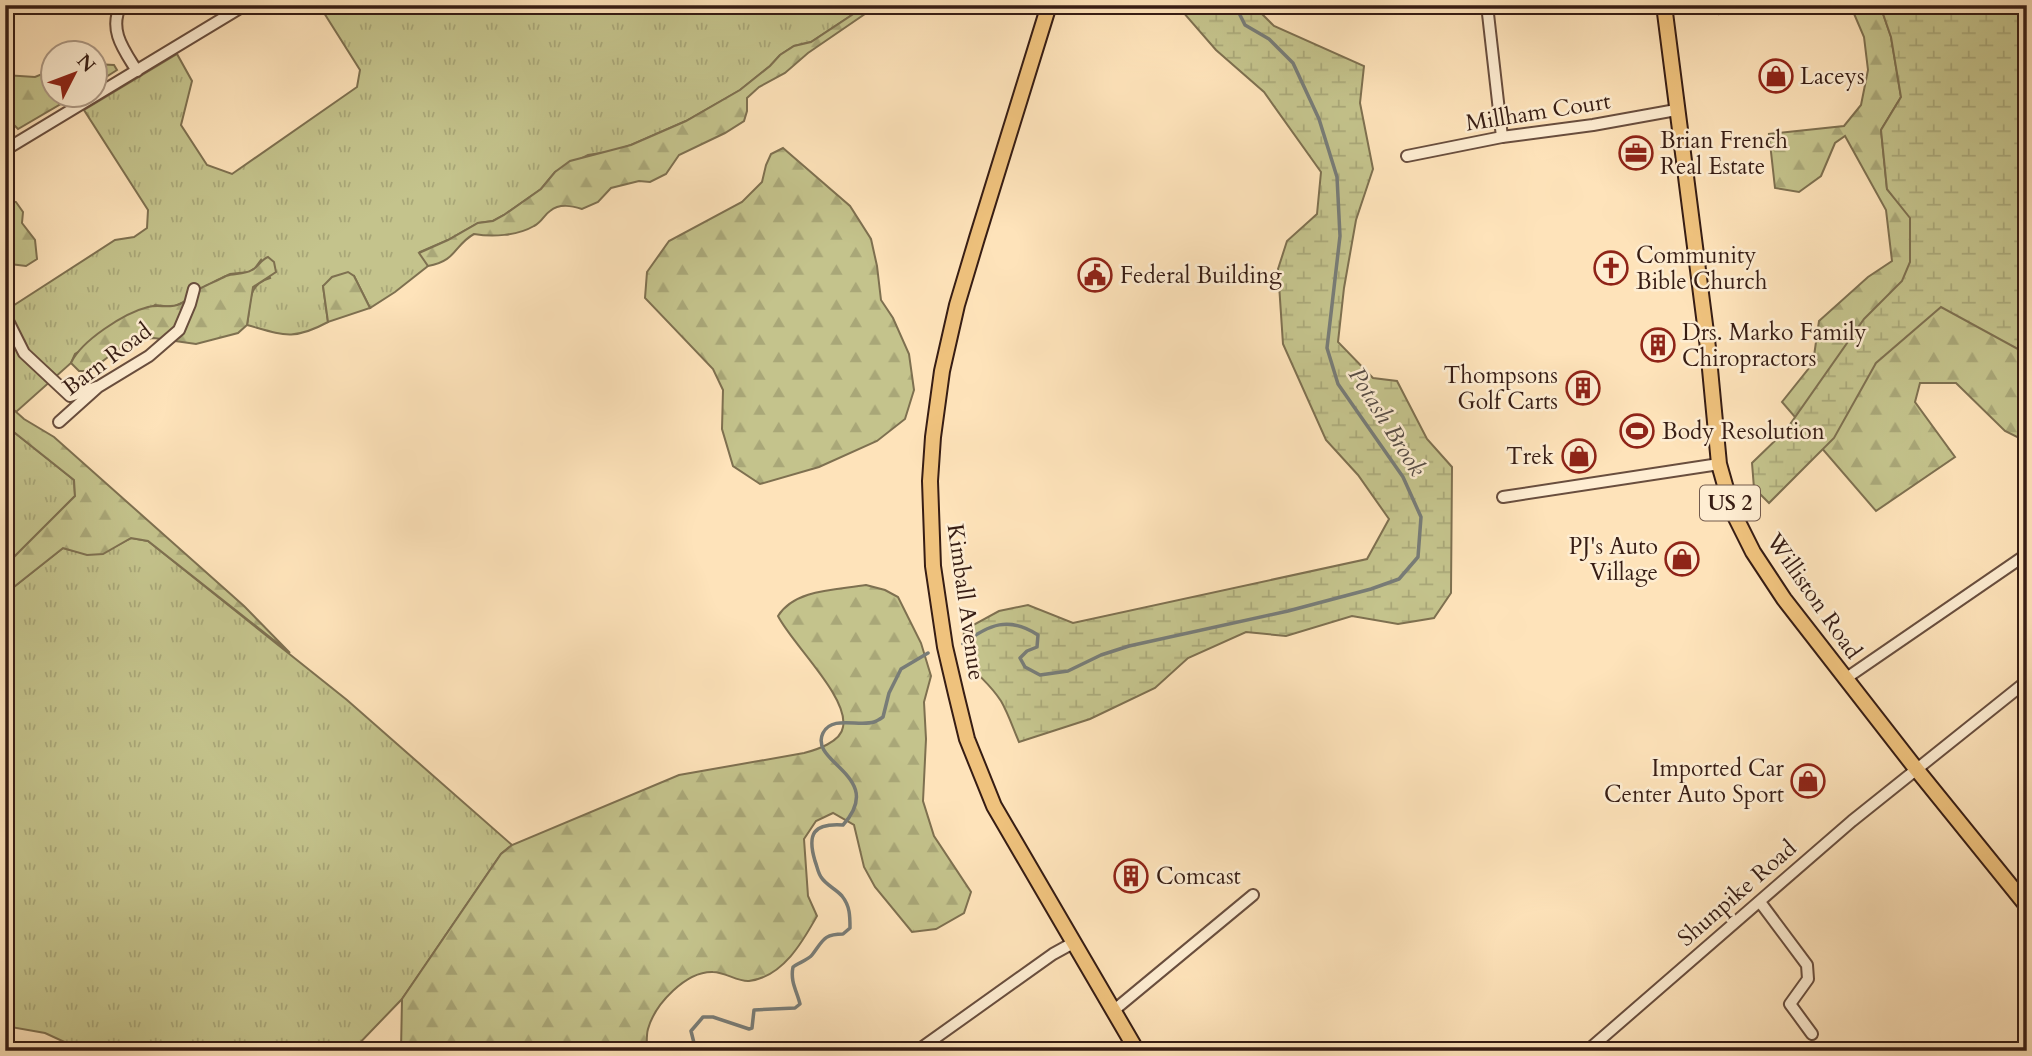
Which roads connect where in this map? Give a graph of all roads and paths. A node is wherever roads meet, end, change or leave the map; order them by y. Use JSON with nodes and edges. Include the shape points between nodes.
{"nodes":[{"id":1,"x":121,"y":5,"type":"edge"},
{"id":2,"x":245,"y":5,"type":"edge"},
{"id":3,"x":1049,"y":5,"type":"edge"},
{"id":4,"x":1487,"y":5,"type":"edge"},
{"id":5,"x":1664,"y":5,"type":"edge"},
{"id":6,"x":137,"y":71,"type":"junction"},
{"id":7,"x":1676,"y":110,"type":"junction"},
{"id":8,"x":1502,"y":136,"type":"junction"},
{"id":9,"x":5,"y":150,"type":"edge"},
{"id":10,"x":1407,"y":156,"type":"dead end"},
{"id":11,"x":194,"y":289,"type":"dead end"},
{"id":12,"x":5,"y":315,"type":"edge"},
{"id":13,"x":98,"y":387,"type":"junction"},
{"id":14,"x":58,"y":422,"type":"dead end"},
{"id":15,"x":1719,"y":464,"type":"junction"},
{"id":16,"x":1503,"y":497,"type":"dead end"},
{"id":17,"x":2027,"y":554,"type":"edge"},
{"id":18,"x":1845,"y":678,"type":"junction"},
{"id":19,"x":2027,"y":681,"type":"edge"},
{"id":20,"x":1917,"y":770,"type":"junction"},
{"id":21,"x":1254,"y":894,"type":"dead end"},
{"id":22,"x":1760,"y":902,"type":"junction"},
{"id":23,"x":2026,"y":903,"type":"edge"},
{"id":24,"x":1073,"y":943,"type":"junction"},
{"id":25,"x":1113,"y":1011,"type":"junction"},
{"id":26,"x":1812,"y":1034,"type":"dead end"},
{"id":27,"x":916,"y":1051,"type":"edge"},
{"id":28,"x":1137,"y":1051,"type":"edge"},
{"id":29,"x":1587,"y":1051,"type":"edge"}],
"edges":[{"from":1,"to":6,"type":"street","via":[[116,29]]},
{"from":2,"to":6,"type":"street"},
{"from":3,"to":24,"type":"main road","name":"Kimball Avenue","via":[[949,338],[933,437],[930,524],[940,616],[967,739],[994,806]]},
{"from":4,"to":8,"type":"street"},
{"from":5,"to":7,"type":"main road","name":"Williston Road","number":"US 2"},
{"from":6,"to":9,"type":"street"},
{"from":7,"to":8,"type":"street","name":"Millham Court"},
{"from":7,"to":15,"type":"main road","name":"Williston Road","number":"US 2"},
{"from":8,"to":10,"type":"street","name":"Millham Court"},
{"from":11,"to":13,"type":"street","name":"Barn Road","via":[[179,330],[149,356]]},
{"from":12,"to":13,"type":"street","via":[[24,353],[70,396]]},
{"from":13,"to":14,"type":"street","name":"Barn Road"},
{"from":15,"to":16,"type":"street"},
{"from":15,"to":18,"type":"main road","name":"Williston Road","number":"US 2","via":[[1732,510],[1753,552]]},
{"from":17,"to":18,"type":"street"},
{"from":18,"to":20,"type":"main road","name":"Williston Road","number":"US 2"},
{"from":19,"to":20,"type":"street","name":"Shunpike Road"},
{"from":20,"to":22,"type":"street","name":"Shunpike Road"},
{"from":20,"to":23,"type":"main road","name":"Williston Road","number":"US 2"},
{"from":21,"to":25,"type":"street"},
{"from":22,"to":26,"type":"street","via":[[1807,965],[1806,983],[1790,1004]]},
{"from":22,"to":29,"type":"street","name":"Shunpike Road"},
{"from":24,"to":25,"type":"main road","name":"Kimball Avenue"},
{"from":24,"to":27,"type":"street"},
{"from":25,"to":28,"type":"main road","name":"Kimball Avenue"}]}
